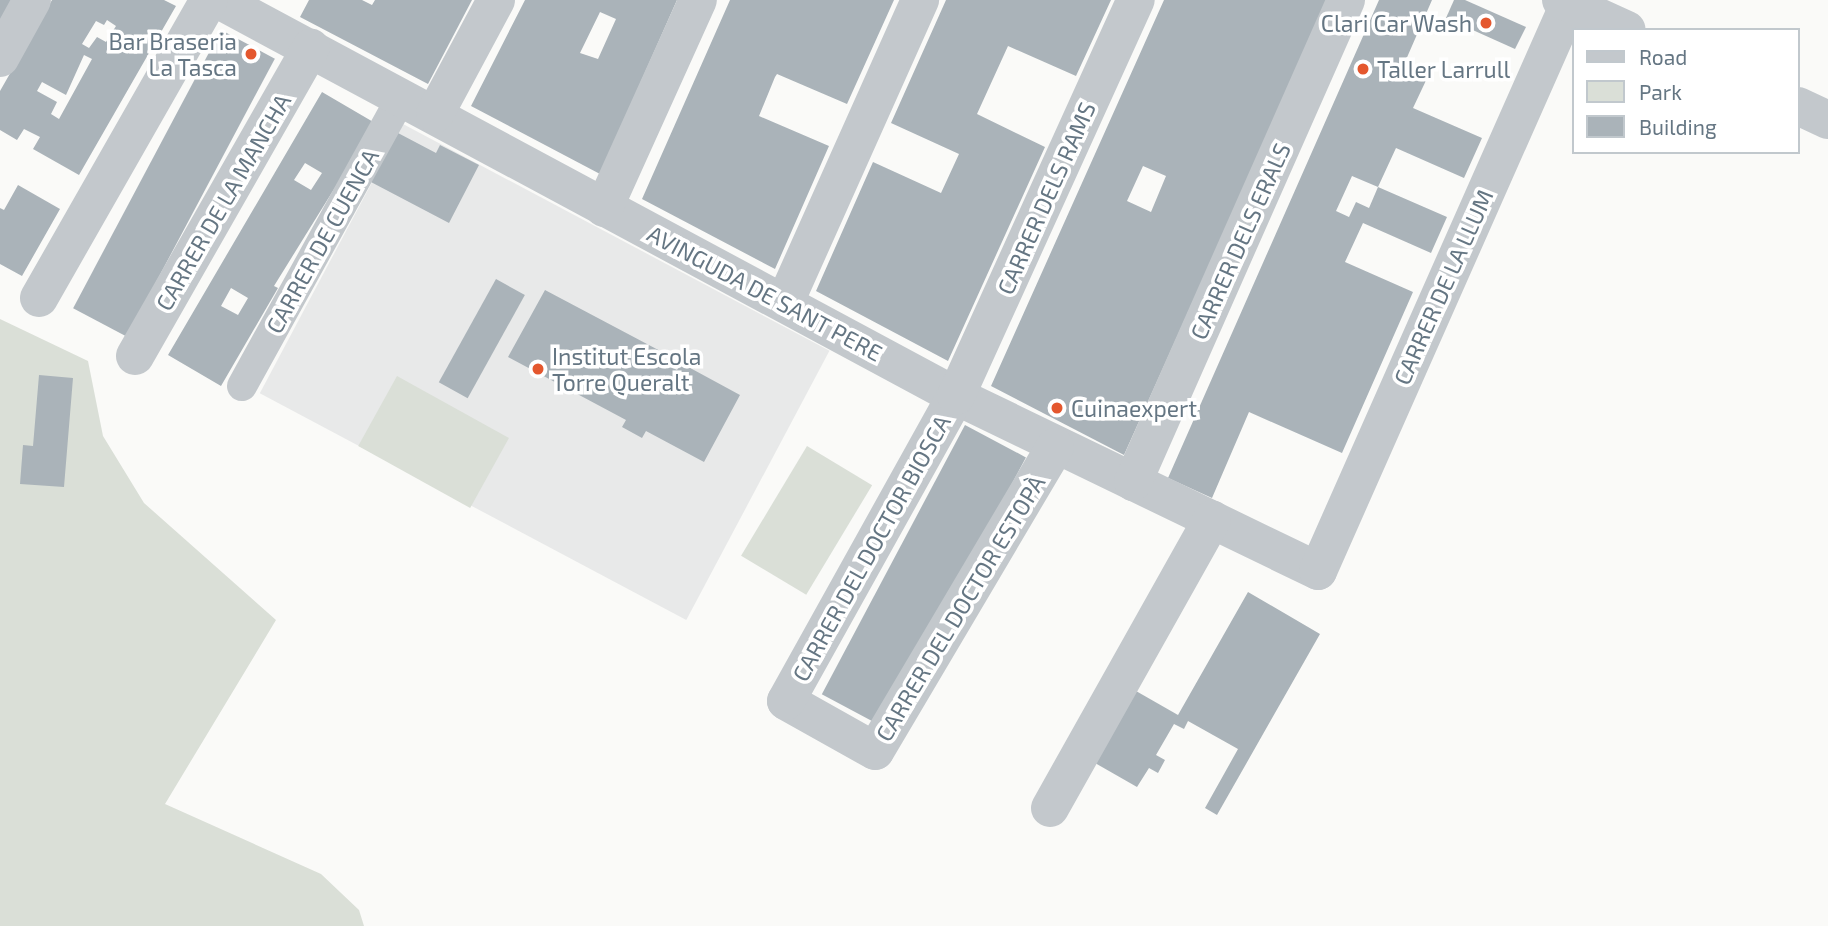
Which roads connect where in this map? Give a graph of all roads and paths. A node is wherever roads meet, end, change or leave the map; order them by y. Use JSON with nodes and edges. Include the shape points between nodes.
{"nodes":[{"id":1,"x":32,"y":0,"type":"edge"},
{"id":2,"x":209,"y":0,"type":"edge"},
{"id":3,"x":219,"y":0,"type":"edge"},
{"id":4,"x":496,"y":0,"type":"edge"},
{"id":5,"x":698,"y":0,"type":"edge"},
{"id":6,"x":920,"y":0,"type":"edge"},
{"id":7,"x":1136,"y":0,"type":"edge"},
{"id":8,"x":1346,"y":0,"type":"edge"},
{"id":9,"x":1565,"y":2,"type":"edge"},
{"id":10,"x":271,"y":12,"type":"edge"},
{"id":11,"x":1623,"y":28,"type":"edge"},
{"id":12,"x":311,"y":48,"type":"junction"},
{"id":13,"x":0,"y":58,"type":"edge"},
{"id":14,"x":402,"y":96,"type":"junction"},
{"id":15,"x":1800,"y":107,"type":"edge"},
{"id":16,"x":435,"y":114,"type":"junction"},
{"id":17,"x":1828,"y":120,"type":"edge"},
{"id":18,"x":604,"y":208,"type":"junction"},
{"id":19,"x":39,"y":298,"type":"dead end"},
{"id":20,"x":785,"y":302,"type":"junction"},
{"id":21,"x":135,"y":356,"type":"dead end"},
{"id":22,"x":242,"y":386,"type":"dead end"},
{"id":23,"x":956,"y":396,"type":"junction"},
{"id":24,"x":1055,"y":447,"type":"junction"},
{"id":25,"x":1133,"y":482,"type":"junction"},
{"id":26,"x":1212,"y":519,"type":"junction"},
{"id":27,"x":1318,"y":571,"type":"joint"},
{"id":28,"x":786,"y":701,"type":"joint"},
{"id":29,"x":1051,"y":808,"type":"dead end"}],
"edges":[{"from":1,"to":13,"type":"street"},
{"from":2,"to":19,"type":"street"},
{"from":3,"to":10,"type":"street","name":"AVINGUDA DE SANT PERE"},
{"from":4,"to":16,"type":"street"},
{"from":5,"to":18,"type":"street"},
{"from":6,"to":20,"type":"street"},
{"from":7,"to":23,"type":"street","name":"CARRER DELS RAMS"},
{"from":8,"to":25,"type":"street","name":"CARRER DELS ERALS"},
{"from":9,"to":11,"type":"street"},
{"from":9,"to":27,"type":"street","name":"CARRER DE LA LLUM"},
{"from":10,"to":12,"type":"street","name":"AVINGUDA DE SANT PERE"},
{"from":12,"to":14,"type":"street","name":"AVINGUDA DE SANT PERE"},
{"from":12,"to":21,"type":"street","name":"CARRER DE LA MANCHA"},
{"from":14,"to":16,"type":"street","name":"AVINGUDA DE SANT PERE"},
{"from":14,"to":22,"type":"street","name":"CARRER DE CUENCA"},
{"from":15,"to":17,"type":"street"},
{"from":16,"to":18,"type":"street","name":"AVINGUDA DE SANT PERE"},
{"from":18,"to":20,"type":"street","name":"AVINGUDA DE SANT PERE"},
{"from":20,"to":23,"type":"street","name":"AVINGUDA DE SANT PERE"},
{"from":23,"to":24,"type":"street","name":"AVINGUDA DE SANT PERE"},
{"from":23,"to":28,"type":"street","name":"CARRER DEL DOCTOR BIOSCA"},
{"from":24,"to":25,"type":"street","name":"AVINGUDA DE SANT PERE"},
{"from":24,"to":28,"type":"street","name":"CARRER DEL DOCTOR ESTOPÀ","via":[[875,751]]},
{"from":25,"to":26,"type":"street","name":"AVINGUDA DE SANT PERE"},
{"from":26,"to":27,"type":"street","name":"AVINGUDA DE SANT PERE"},
{"from":26,"to":29,"type":"street"}]}
